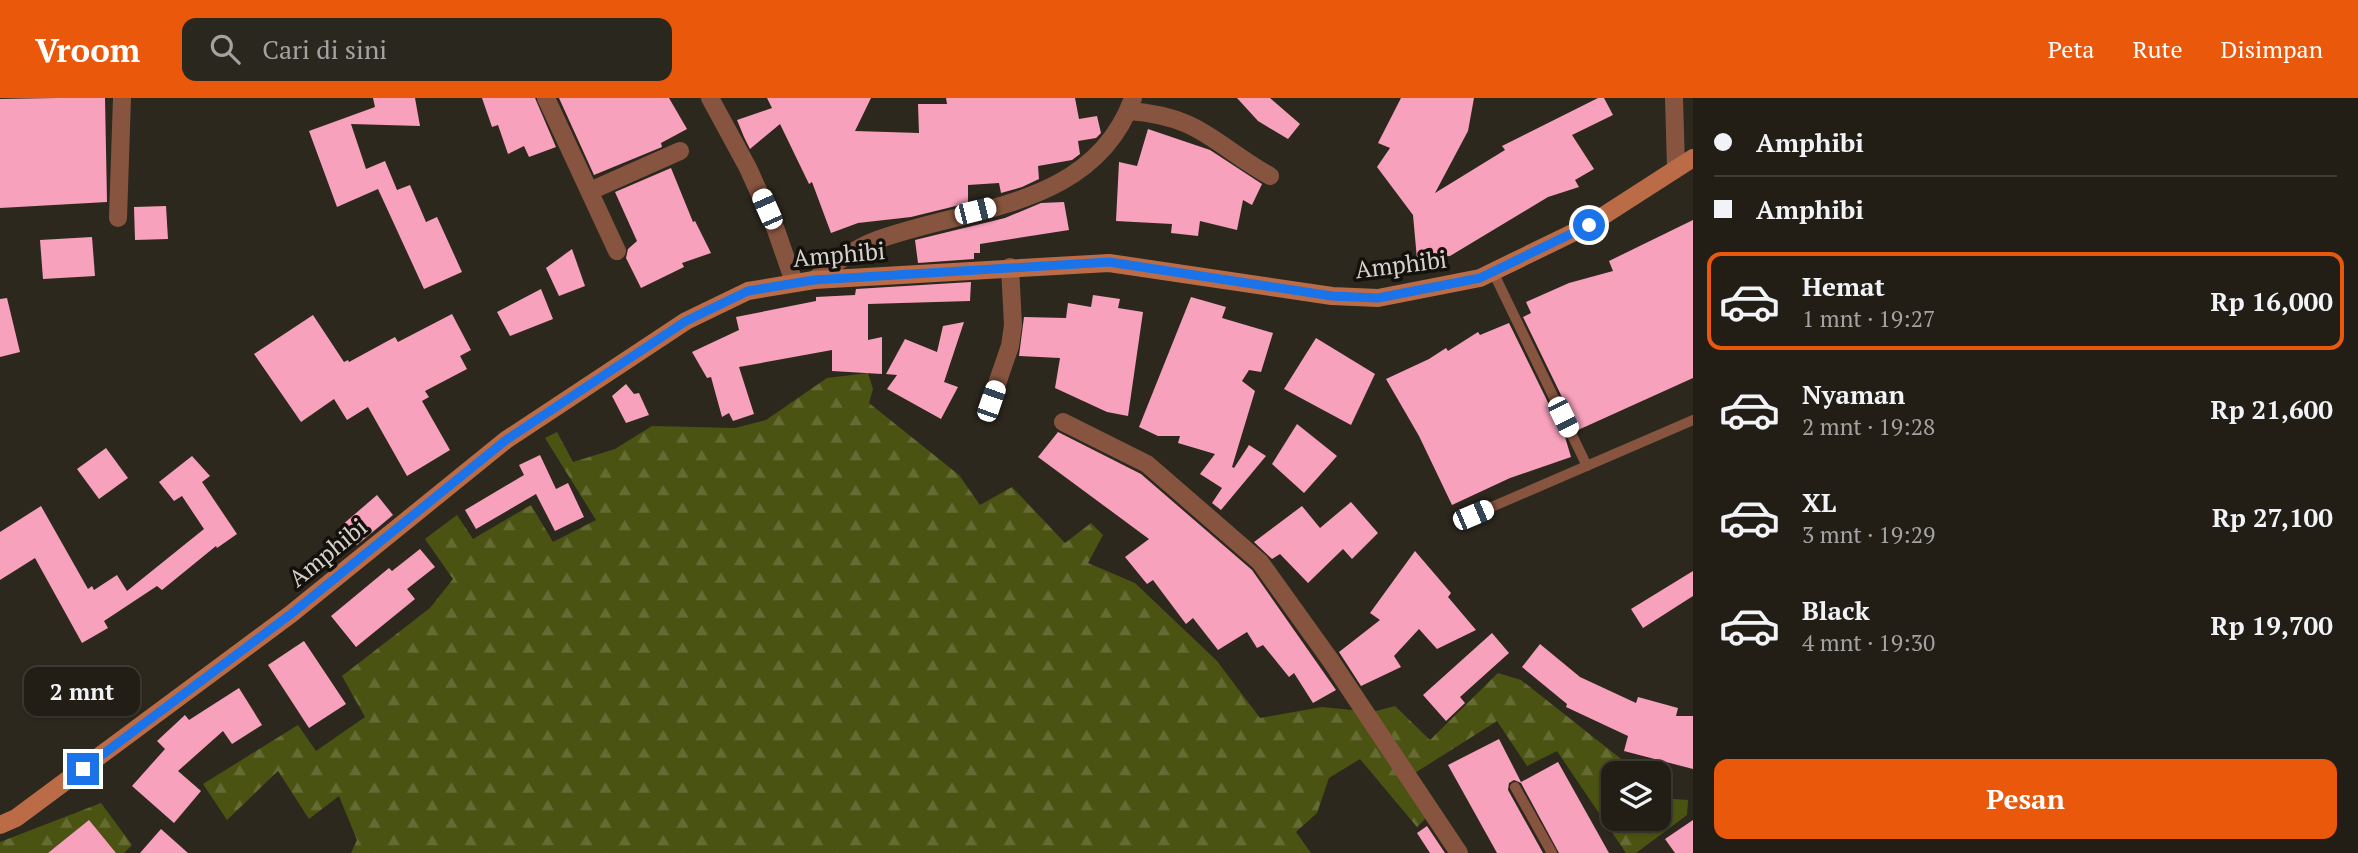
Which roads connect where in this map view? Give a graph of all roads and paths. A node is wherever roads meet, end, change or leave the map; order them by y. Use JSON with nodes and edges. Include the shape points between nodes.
{"nodes":[{"id":1,"x":122,"y":98,"type":"edge"},
{"id":2,"x":546,"y":98,"type":"edge"},
{"id":3,"x":710,"y":98,"type":"edge"},
{"id":4,"x":1674,"y":98,"type":"edge"},
{"id":5,"x":1131,"y":104,"type":"edge"},
{"id":6,"x":680,"y":151,"type":"dead end"},
{"id":7,"x":1693,"y":158,"type":"edge"},
{"id":8,"x":1676,"y":167,"type":"junction"},
{"id":9,"x":1270,"y":176,"type":"dead end"},
{"id":10,"x":590,"y":191,"type":"junction"},
{"id":11,"x":118,"y":218,"type":"dead end"},
{"id":12,"x":617,"y":251,"type":"dead end"},
{"id":13,"x":1010,"y":267,"type":"junction"},
{"id":14,"x":1493,"y":272,"type":"junction"},
{"id":15,"x":814,"y":280,"type":"junction"},
{"id":16,"x":794,"y":282,"type":"junction"},
{"id":17,"x":991,"y":401,"type":"dead end"},
{"id":18,"x":1693,"y":421,"type":"edge"},
{"id":19,"x":1063,"y":422,"type":"dead end"},
{"id":20,"x":1587,"y":466,"type":"junction"},
{"id":21,"x":1473,"y":515,"type":"dead end"},
{"id":22,"x":1515,"y":787,"type":"dead end"},
{"id":23,"x":0,"y":825,"type":"edge"},
{"id":24,"x":1460,"y":853,"type":"edge"},
{"id":25,"x":1552,"y":853,"type":"edge"}],
"edges":[{"from":1,"to":11,"type":"street"},
{"from":2,"to":10,"type":"street"},
{"from":3,"to":16,"type":"street","via":[[748,167]]},
{"from":4,"to":8,"type":"street"},
{"from":5,"to":9,"type":"street","via":[[1190,123]]},
{"from":5,"to":15,"type":"street","via":[[1103,152],[1056,186],[875,241]]},
{"from":6,"to":10,"type":"street"},
{"from":7,"to":8,"type":"main road","name":"Amphibi"},
{"from":8,"to":14,"type":"main road","name":"Amphibi","via":[[1589,225]]},
{"from":10,"to":12,"type":"street"},
{"from":13,"to":14,"type":"main road","name":"Amphibi","via":[[1109,262],[1332,296],[1378,298],[1434,289]]},
{"from":13,"to":15,"type":"main road","name":"Amphibi"},
{"from":13,"to":17,"type":"street","via":[[1013,325]]},
{"from":14,"to":20,"type":"lane"},
{"from":15,"to":16,"type":"main road","name":"Amphibi"},
{"from":16,"to":23,"type":"main road","name":"Amphibi","via":[[748,291],[686,321],[506,440],[291,614],[16,818]]},
{"from":18,"to":20,"type":"lane"},
{"from":19,"to":24,"type":"street","via":[[1147,464],[1260,562]]},
{"from":20,"to":21,"type":"lane"},
{"from":22,"to":25,"type":"lane"}]}
